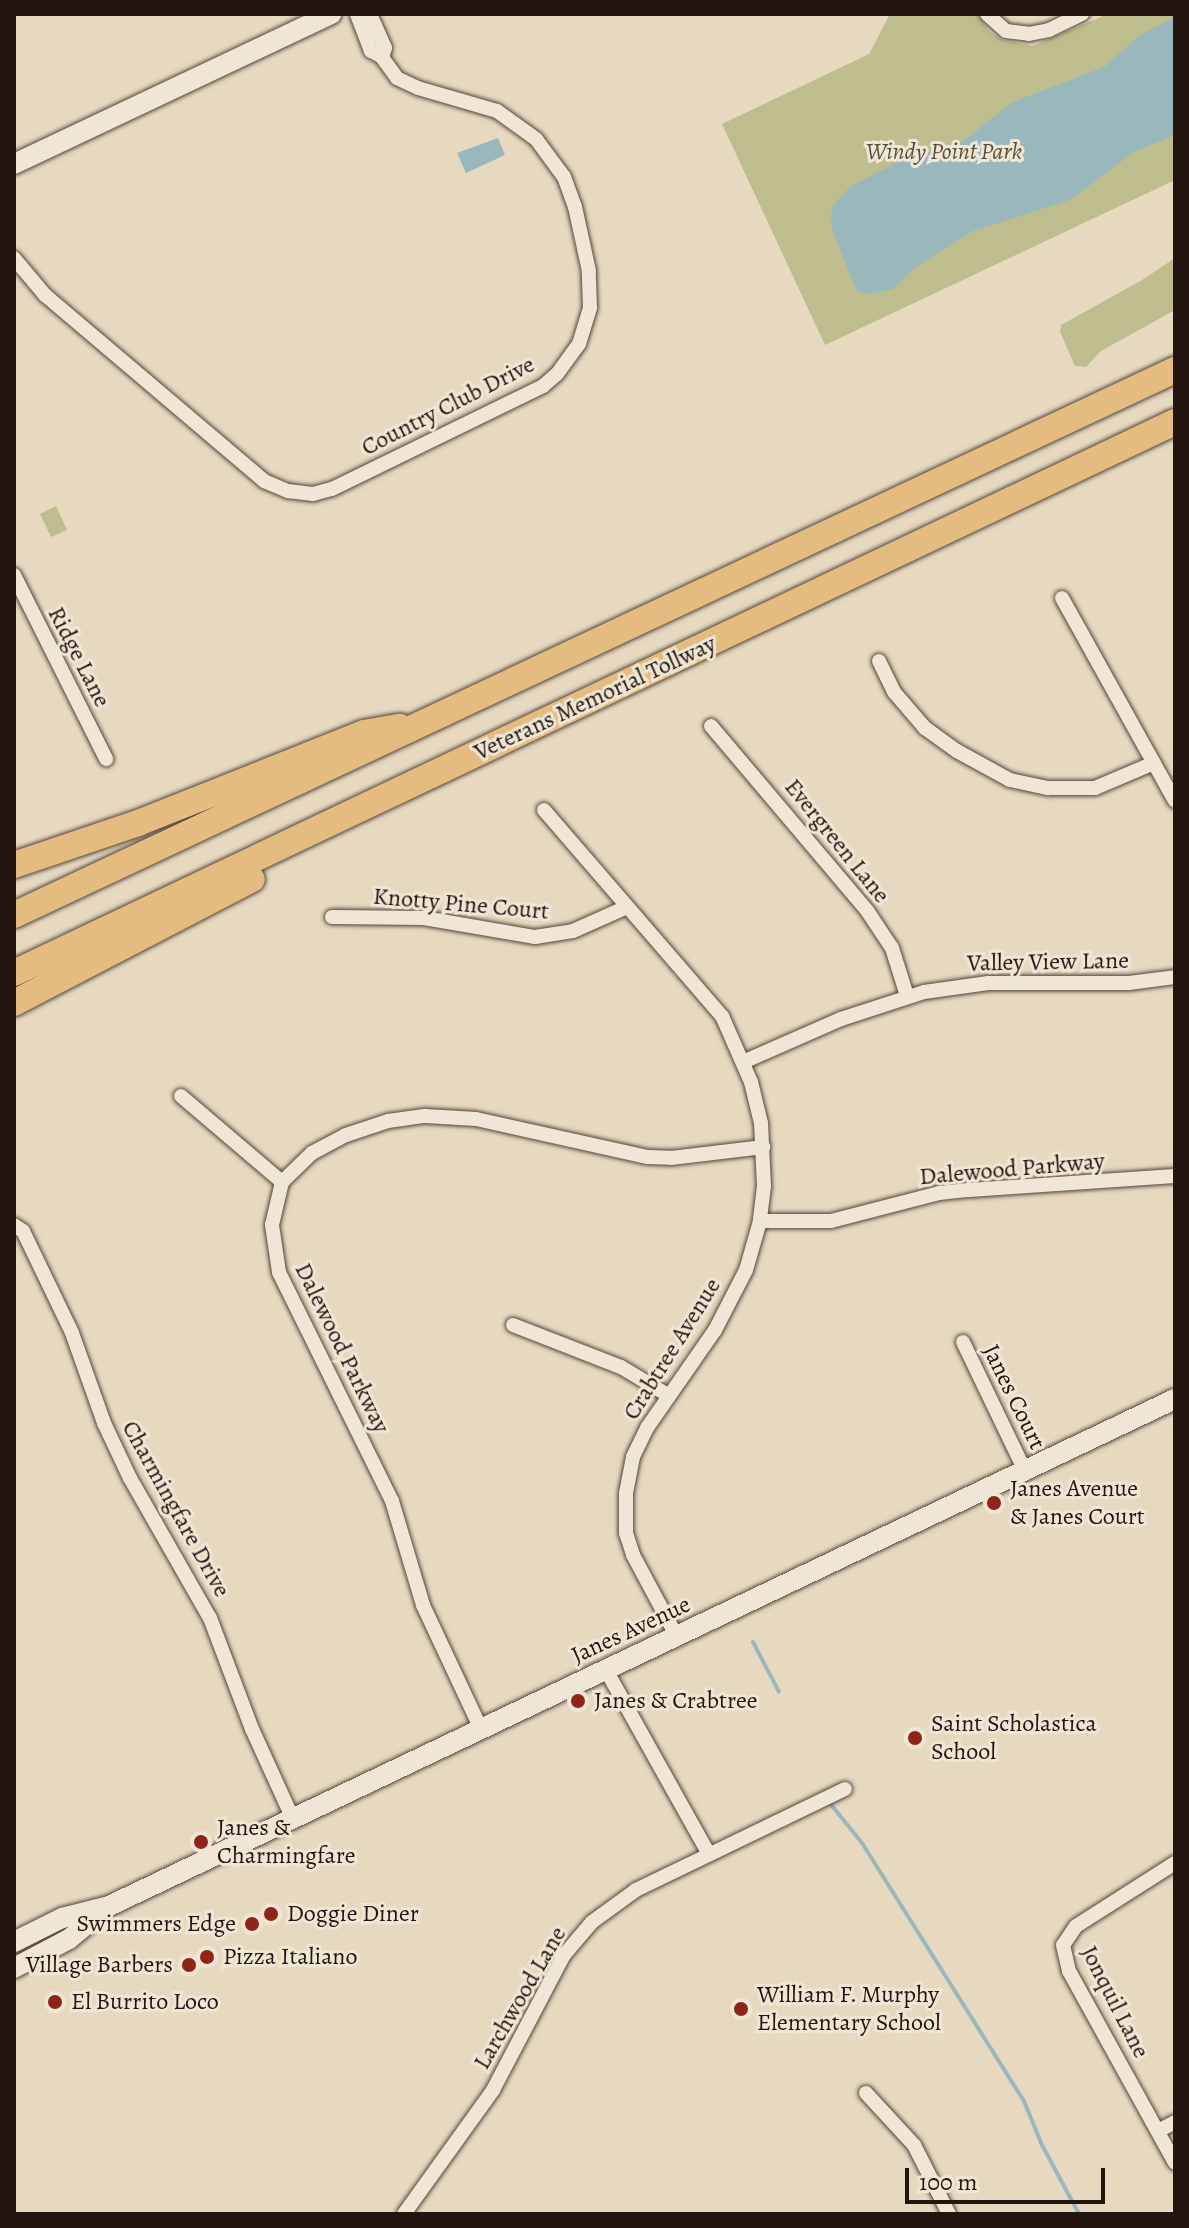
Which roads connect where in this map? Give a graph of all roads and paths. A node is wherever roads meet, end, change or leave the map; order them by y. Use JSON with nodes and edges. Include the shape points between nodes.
{"nodes":[{"id":1,"x":331,"y":14,"type":"edge"},
{"id":2,"x":357,"y":14,"type":"edge"},
{"id":3,"x":370,"y":14,"type":"edge"},
{"id":4,"x":987,"y":14,"type":"edge"},
{"id":5,"x":1082,"y":14,"type":"edge"},
{"id":6,"x":382,"y":57,"type":"junction"},
{"id":7,"x":14,"y":164,"type":"edge"},
{"id":8,"x":14,"y":258,"type":"edge"},
{"id":9,"x":1175,"y":370,"type":"edge"},
{"id":10,"x":1175,"y":422,"type":"edge"},
{"id":11,"x":14,"y":575,"type":"edge"},
{"id":12,"x":1062,"y":598,"type":"dead end"},
{"id":13,"x":20,"y":601,"type":"edge"},
{"id":14,"x":879,"y":661,"type":"dead end"},
{"id":15,"x":431,"y":722,"type":"junction"},
{"id":16,"x":711,"y":726,"type":"dead end"},
{"id":17,"x":106,"y":759,"type":"dead end"},
{"id":18,"x":1154,"y":763,"type":"junction"},
{"id":19,"x":393,"y":794,"type":"junction"},
{"id":20,"x":1175,"y":801,"type":"edge"},
{"id":21,"x":544,"y":810,"type":"dead end"},
{"id":22,"x":14,"y":865,"type":"edge"},
{"id":23,"x":627,"y":907,"type":"junction"},
{"id":24,"x":14,"y":915,"type":"edge"},
{"id":25,"x":332,"y":917,"type":"dead end"},
{"id":26,"x":14,"y":973,"type":"edge"},
{"id":27,"x":1175,"y":977,"type":"edge"},
{"id":28,"x":907,"y":996,"type":"junction"},
{"id":29,"x":14,"y":1003,"type":"edge"},
{"id":30,"x":743,"y":1062,"type":"junction"},
{"id":31,"x":181,"y":1096,"type":"dead end"},
{"id":32,"x":763,"y":1147,"type":"junction"},
{"id":33,"x":1175,"y":1176,"type":"edge"},
{"id":34,"x":282,"y":1182,"type":"junction"},
{"id":35,"x":760,"y":1221,"type":"junction"},
{"id":36,"x":14,"y":1225,"type":"edge"},
{"id":37,"x":513,"y":1325,"type":"dead end"},
{"id":38,"x":963,"y":1342,"type":"dead end"},
{"id":39,"x":668,"y":1395,"type":"junction"},
{"id":40,"x":1175,"y":1399,"type":"edge"},
{"id":41,"x":1025,"y":1471,"type":"junction"},
{"id":42,"x":677,"y":1637,"type":"junction"},
{"id":43,"x":606,"y":1670,"type":"junction"},
{"id":44,"x":481,"y":1729,"type":"junction"},
{"id":45,"x":845,"y":1789,"type":"dead end"},
{"id":46,"x":293,"y":1819,"type":"junction"},
{"id":47,"x":709,"y":1854,"type":"junction"},
{"id":48,"x":1175,"y":1863,"type":"edge"},
{"id":49,"x":109,"y":1906,"type":"junction"},
{"id":50,"x":14,"y":1942,"type":"edge"},
{"id":51,"x":14,"y":1968,"type":"edge"},
{"id":52,"x":866,"y":2093,"type":"dead end"},
{"id":53,"x":1175,"y":2122,"type":"edge"},
{"id":54,"x":1158,"y":2131,"type":"junction"},
{"id":55,"x":1175,"y":2163,"type":"edge"},
{"id":56,"x":404,"y":2214,"type":"edge"},
{"id":57,"x":949,"y":2214,"type":"edge"}],
"edges":[{"from":1,"to":7,"type":"street"},
{"from":2,"to":6,"type":"street","name":"Country Club Drive","via":[[371,51]]},
{"from":3,"to":6,"type":"street","via":[[385,48]]},
{"from":4,"to":5,"type":"street","via":[[1006,31],[1029,34]]},
{"from":6,"to":8,"type":"street","name":"Country Club Drive","via":[[404,83],[481,104],[520,125],[550,156],[570,191],[589,271],[590,308],[569,360],[527,396],[332,489],[313,494],[288,491],[264,481],[45,295]]},
{"from":9,"to":15,"type":"highway","name":"Veterans Memorial Tollway"},
{"from":10,"to":19,"type":"highway","name":"Veterans Memorial Tollway"},
{"from":11,"to":13,"type":"street","name":"Ridge Lane"},
{"from":12,"to":18,"type":"street"},
{"from":13,"to":17,"type":"street","name":"Ridge Lane"},
{"from":14,"to":18,"type":"street","via":[[894,692],[925,728],[1010,780],[1049,788],[1095,788]]},
{"from":15,"to":22,"type":"highway","via":[[364,733],[138,823]]},
{"from":15,"to":24,"type":"highway","name":"Veterans Memorial Tollway"},
{"from":16,"to":28,"type":"street","name":"Evergreen Lane","via":[[868,912],[892,948]]},
{"from":18,"to":20,"type":"street"},
{"from":19,"to":26,"type":"highway","name":"Veterans Memorial Tollway"},
{"from":19,"to":29,"type":"highway","via":[[315,847]]},
{"from":21,"to":23,"type":"street","name":"Crabtree Avenue"},
{"from":23,"to":25,"type":"street","name":"Knotty Pine Court","via":[[573,931],[535,937],[424,918]]},
{"from":23,"to":30,"type":"street","name":"Crabtree Avenue","via":[[715,1008]]},
{"from":27,"to":28,"type":"street","name":"Valley View Lane","via":[[1129,983],[988,983]]},
{"from":28,"to":30,"type":"street","name":"Valley View Lane"},
{"from":30,"to":32,"type":"street","name":"Crabtree Avenue","via":[[757,1104]]},
{"from":31,"to":34,"type":"street"},
{"from":32,"to":34,"type":"street","via":[[648,1157],[476,1119],[425,1116],[346,1135],[312,1153]]},
{"from":32,"to":35,"type":"street","name":"Crabtree Avenue"},
{"from":33,"to":35,"type":"street","name":"Dalewood Parkway","via":[[969,1190],[831,1221]]},
{"from":34,"to":44,"type":"street","name":"Dalewood Parkway","via":[[272,1225],[279,1272],[392,1501],[423,1605]]},
{"from":35,"to":39,"type":"street","name":"Crabtree Avenue","via":[[732,1300]]},
{"from":36,"to":46,"type":"street","name":"Charmingfare Drive","via":[[23,1231],[72,1333],[130,1478],[210,1618]]},
{"from":37,"to":39,"type":"street","via":[[621,1367]]},
{"from":38,"to":41,"type":"street","name":"Janes Court"},
{"from":39,"to":42,"type":"street","name":"Crabtree Avenue","via":[[633,1457],[625,1513],[626,1533],[642,1579]]},
{"from":40,"to":41,"type":"street","name":"Janes Avenue"},
{"from":41,"to":42,"type":"street","name":"Janes Avenue"},
{"from":42,"to":43,"type":"street","name":"Janes Avenue"},
{"from":43,"to":44,"type":"street","name":"Janes Avenue"},
{"from":43,"to":47,"type":"street"},
{"from":44,"to":46,"type":"street","name":"Janes Avenue"},
{"from":45,"to":47,"type":"street","name":"Larchwood Lane"},
{"from":46,"to":49,"type":"street","name":"Janes Avenue"},
{"from":47,"to":56,"type":"street","name":"Larchwood Lane","via":[[621,1899],[576,1939],[493,2090]]},
{"from":48,"to":54,"type":"street","name":"Jonquil Lane","via":[[1076,1926],[1063,1945],[1069,1971]]},
{"from":49,"to":50,"type":"street","name":"Janes Avenue","via":[[62,1918]]},
{"from":49,"to":51,"type":"street","name":"Janes Avenue","via":[[69,1939]]},
{"from":52,"to":57,"type":"street","via":[[914,2145]]},
{"from":53,"to":54,"type":"street"},
{"from":54,"to":55,"type":"street","name":"Jonquil Lane"}]}
